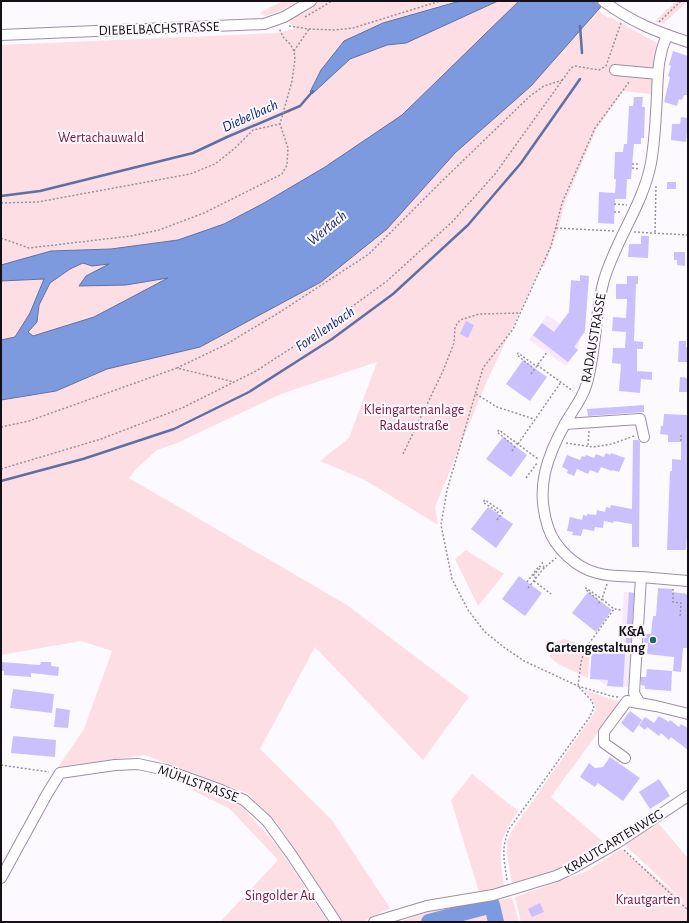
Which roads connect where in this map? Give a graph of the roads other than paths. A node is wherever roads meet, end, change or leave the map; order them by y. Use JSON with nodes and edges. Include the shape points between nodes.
{"nodes":[{"id":1,"x":311,"y":1,"type":"edge"},
{"id":2,"x":603,"y":1,"type":"edge"},
{"id":3,"x":1,"y":35,"type":"edge"},
{"id":4,"x":667,"y":35,"type":"junction"},
{"id":5,"x":688,"y":42,"type":"edge"},
{"id":6,"x":610,"y":68,"type":"road end"},
{"id":7,"x":658,"y":74,"type":"junction"},
{"id":8,"x":565,"y":424,"type":"junction"},
{"id":9,"x":644,"y":437,"type":"road end"},
{"id":10,"x":641,"y":578,"type":"junction"},
{"id":11,"x":688,"y":581,"type":"edge"},
{"id":12,"x":639,"y":702,"type":"junction"},
{"id":13,"x":688,"y":714,"type":"edge"},
{"id":14,"x":625,"y":758,"type":"dead end"},
{"id":15,"x":688,"y":796,"type":"edge"},
{"id":16,"x":1,"y":878,"type":"edge"},
{"id":17,"x":336,"y":922,"type":"edge"},
{"id":18,"x":374,"y":922,"type":"edge"}],
"edges":[{"from":1,"to":3,"type":"street","name":"DIEBELBACHSTRASSE","via":[[284,17],[264,24]]},
{"from":2,"to":4,"type":"street","via":[[625,16]]},
{"from":4,"to":5,"type":"street"},
{"from":4,"to":7,"type":"street","name":"RADAUSTRASSE","via":[[659,55]]},
{"from":6,"to":7,"type":"street"},
{"from":7,"to":8,"type":"street","name":"RADAUSTRASSE","via":[[654,146],[650,165],[638,205],[615,250],[604,280],[590,371],[581,397]]},
{"from":8,"to":9,"type":"street","via":[[640,419]]},
{"from":8,"to":10,"type":"street","name":"RADAUSTRASSE","via":[[543,462],[542,501],[548,529],[563,551],[584,568],[596,573]]},
{"from":10,"to":11,"type":"street","name":"RADAUSTRASSE"},
{"from":10,"to":12,"type":"street","via":[[634,693]]},
{"from":12,"to":13,"type":"street"},
{"from":12,"to":14,"type":"street","via":[[627,701],[604,732],[604,743]]},
{"from":15,"to":18,"type":"street","name":"KRAUTGARTENWEG","via":[[617,843],[556,876],[493,895],[427,906]]},
{"from":16,"to":17,"type":"street","name":"MÜHLSTRASSE","via":[[60,773],[138,764],[166,770],[244,800],[267,821]]}]}
